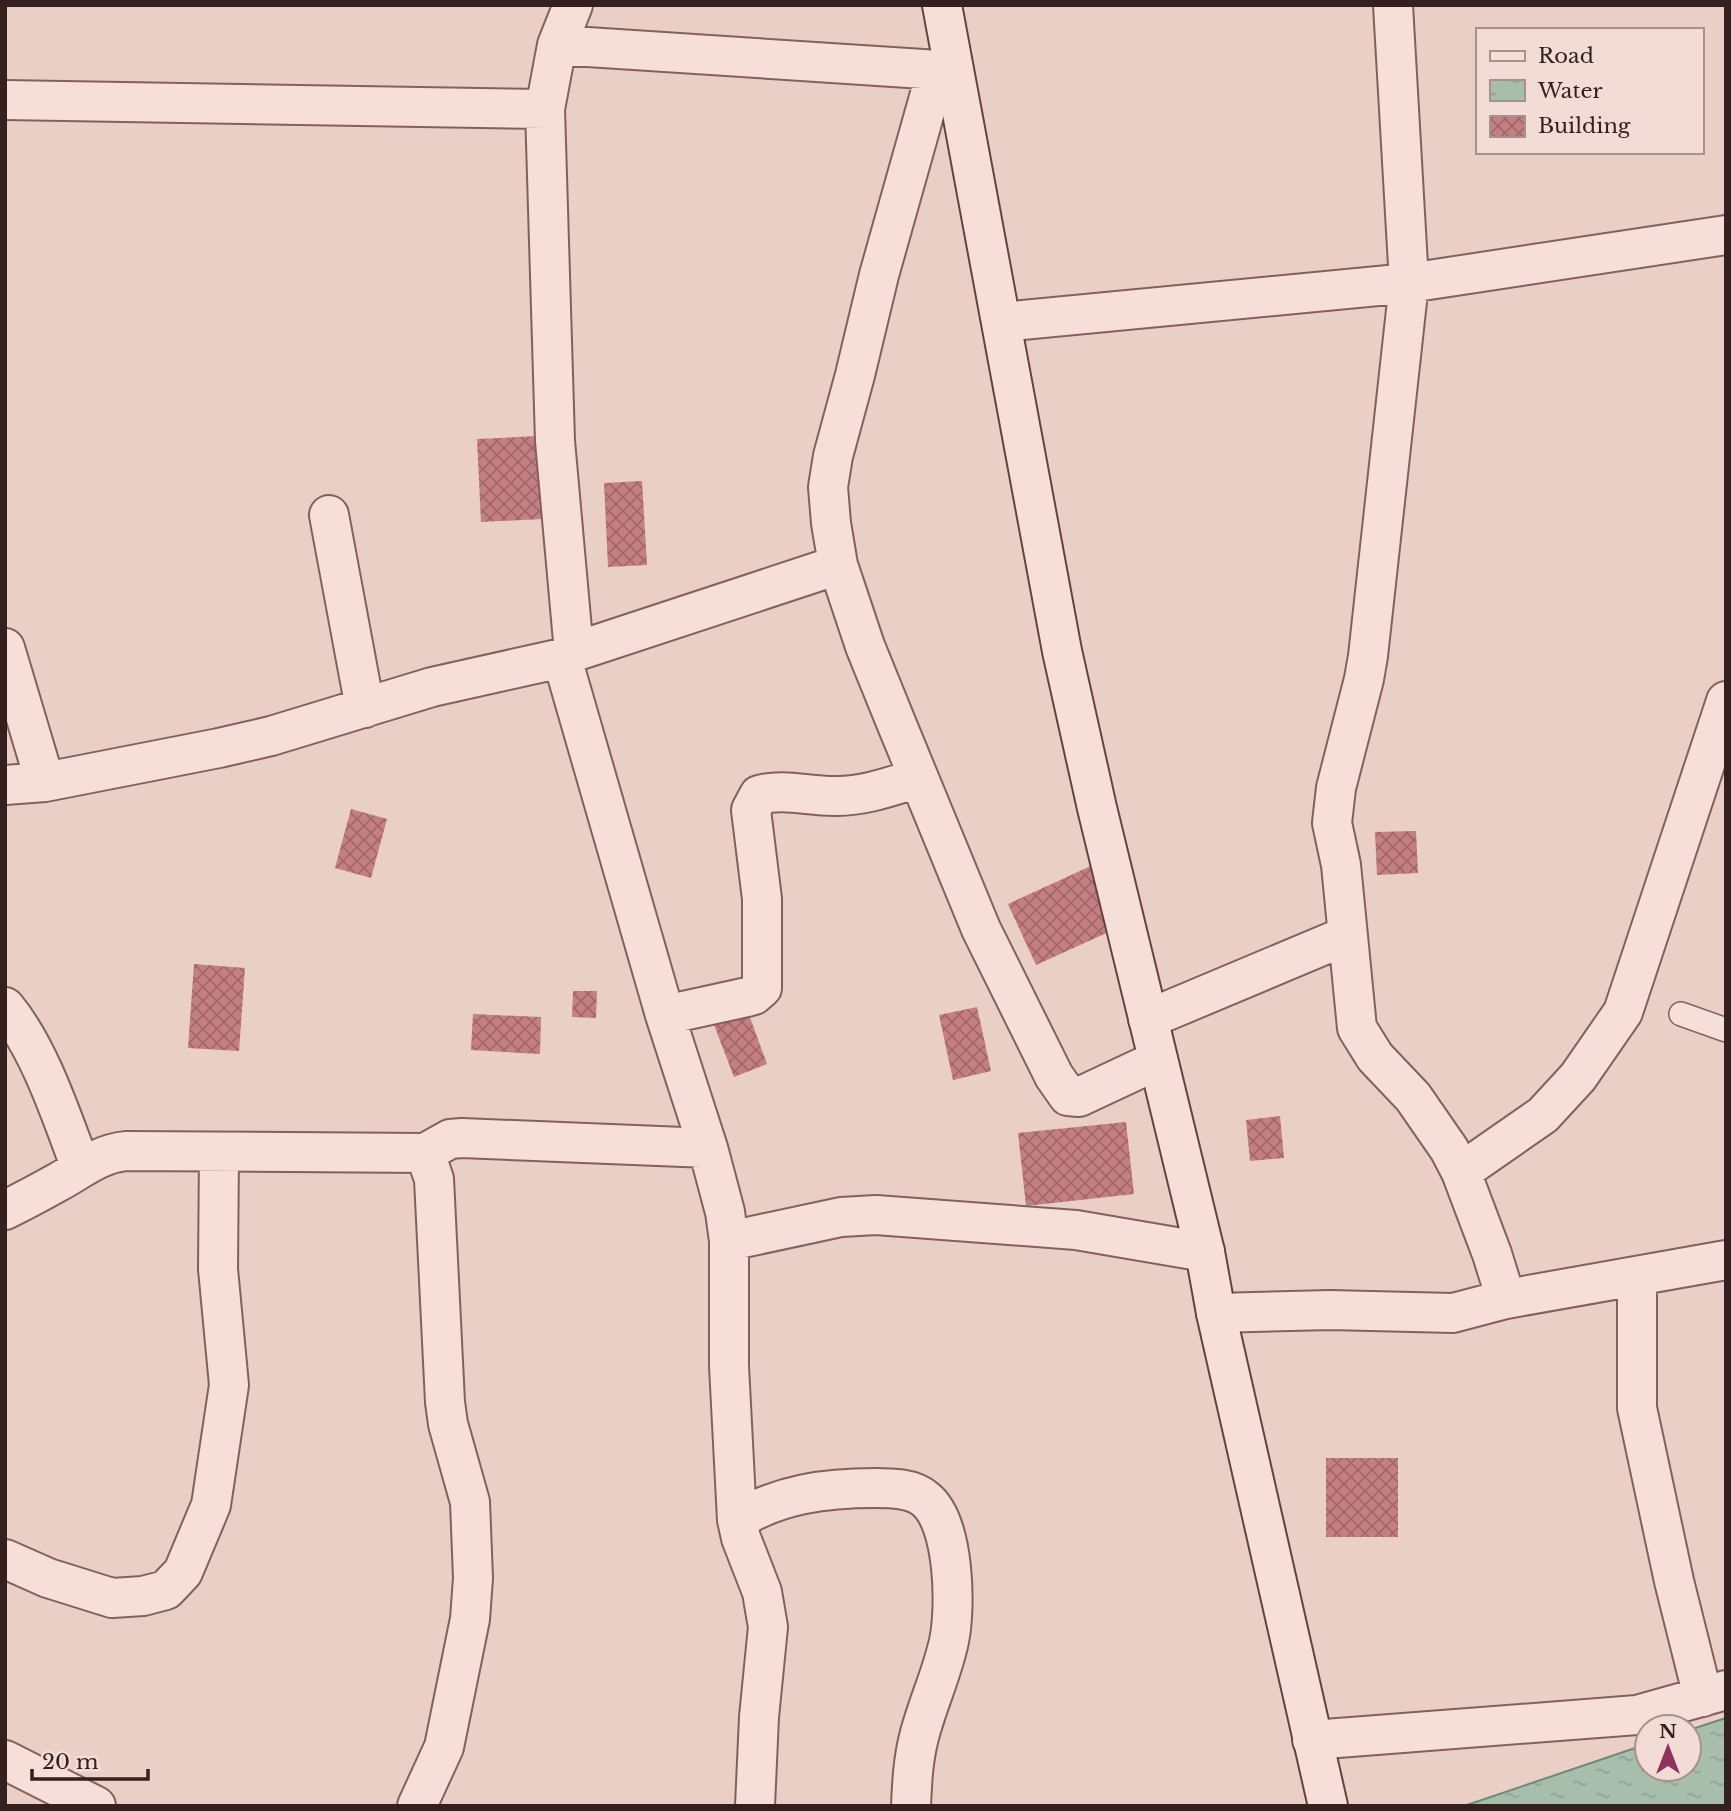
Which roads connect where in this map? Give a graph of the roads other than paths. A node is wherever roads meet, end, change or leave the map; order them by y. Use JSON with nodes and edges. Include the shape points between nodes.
{"nodes":[{"id":1,"x":573,"y":5,"type":"edge"},
{"id":2,"x":942,"y":5,"type":"edge"},
{"id":3,"x":1393,"y":5,"type":"edge"},
{"id":4,"x":557,"y":45,"type":"junction"},
{"id":5,"x":946,"y":70,"type":"junction"},
{"id":6,"x":5,"y":100,"type":"edge"},
{"id":7,"x":545,"y":109,"type":"junction"},
{"id":8,"x":1726,"y":235,"type":"edge"},
{"id":9,"x":1409,"y":283,"type":"junction"},
{"id":10,"x":1002,"y":322,"type":"junction"},
{"id":11,"x":329,"y":515,"type":"dead end"},
{"id":12,"x":838,"y":565,"type":"junction"},
{"id":13,"x":5,"y":648,"type":"edge"},
{"id":14,"x":568,"y":655,"type":"junction"},
{"id":15,"x":1726,"y":701,"type":"edge"},
{"id":16,"x":365,"y":708,"type":"junction"},
{"id":17,"x":918,"y":778,"type":"junction"},
{"id":18,"x":44,"y":782,"type":"junction"},
{"id":19,"x":5,"y":785,"type":"edge"},
{"id":20,"x":1348,"y":935,"type":"junction"},
{"id":21,"x":5,"y":1007,"type":"edge"},
{"id":22,"x":1681,"y":1014,"type":"dead end"},
{"id":23,"x":665,"y":1015,"type":"junction"},
{"id":24,"x":1149,"y":1019,"type":"junction"},
{"id":25,"x":1726,"y":1030,"type":"edge"},
{"id":26,"x":1158,"y":1060,"type":"junction"},
{"id":27,"x":708,"y":1148,"type":"junction"},
{"id":28,"x":219,"y":1153,"type":"junction"},
{"id":29,"x":425,"y":1153,"type":"junction"},
{"id":30,"x":81,"y":1168,"type":"junction"},
{"id":31,"x":1461,"y":1172,"type":"junction"},
{"id":32,"x":5,"y":1210,"type":"edge"},
{"id":33,"x":729,"y":1241,"type":"junction"},
{"id":34,"x":1205,"y":1252,"type":"junction"},
{"id":35,"x":1726,"y":1260,"type":"edge"},
{"id":36,"x":1637,"y":1276,"type":"junction"},
{"id":37,"x":1506,"y":1299,"type":"junction"},
{"id":38,"x":1216,"y":1313,"type":"junction"},
{"id":39,"x":737,"y":1520,"type":"junction"},
{"id":40,"x":5,"y":1559,"type":"edge"},
{"id":41,"x":1714,"y":1693,"type":"edge"},
{"id":42,"x":1312,"y":1740,"type":"junction"},
{"id":43,"x":5,"y":1760,"type":"edge"},
{"id":44,"x":96,"y":1806,"type":"edge"},
{"id":45,"x":417,"y":1806,"type":"edge"},
{"id":46,"x":755,"y":1806,"type":"edge"},
{"id":47,"x":911,"y":1806,"type":"edge"},
{"id":48,"x":1328,"y":1806,"type":"edge"}],
"edges":[{"from":1,"to":4,"type":"street"},
{"from":2,"to":5,"type":"street"},
{"from":3,"to":9,"type":"street"},
{"from":4,"to":5,"type":"street"},
{"from":4,"to":7,"type":"street"},
{"from":5,"to":10,"type":"street"},
{"from":5,"to":12,"type":"street","via":[[879,275],[833,456],[828,487]]},
{"from":6,"to":7,"type":"street"},
{"from":7,"to":14,"type":"street","via":[[555,441]]},
{"from":8,"to":9,"type":"street"},
{"from":9,"to":10,"type":"street"},
{"from":9,"to":20,"type":"street","via":[[1368,656],[1332,823]]},
{"from":10,"to":24,"type":"street","via":[[1062,651]]},
{"from":11,"to":16,"type":"street"},
{"from":12,"to":14,"type":"street"},
{"from":12,"to":17,"type":"street"},
{"from":13,"to":18,"type":"street"},
{"from":14,"to":16,"type":"street"},
{"from":14,"to":23,"type":"street"},
{"from":15,"to":31,"type":"street","via":[[1623,1012],[1578,1077],[1543,1115]]},
{"from":16,"to":18,"type":"street","via":[[232,745]]},
{"from":17,"to":23,"type":"street","via":[[835,797],[781,792],[759,795],[751,810],[762,900],[762,988],[747,997]]},
{"from":17,"to":26,"type":"street","via":[[986,940],[1068,1096],[1092,1092]]},
{"from":18,"to":19,"type":"street"},
{"from":20,"to":24,"type":"street"},
{"from":20,"to":31,"type":"street","via":[[1357,1028],[1363,1041],[1413,1097]]},
{"from":21,"to":30,"type":"street","via":[[40,1067]]},
{"from":22,"to":25,"type":"lane"},
{"from":23,"to":27,"type":"street"},
{"from":24,"to":26,"type":"street"},
{"from":26,"to":34,"type":"street"},
{"from":27,"to":29,"type":"street","via":[[462,1138],[450,1139]]},
{"from":27,"to":33,"type":"street"},
{"from":28,"to":29,"type":"street"},
{"from":28,"to":30,"type":"street","via":[[126,1151],[96,1158]]},
{"from":28,"to":40,"type":"street","via":[[218,1269],[229,1385],[211,1505],[183,1572],[166,1590],[112,1598]]},
{"from":29,"to":45,"type":"street","via":[[434,1179],[445,1402],[470,1502],[473,1578],[470,1619],[443,1747]]},
{"from":30,"to":32,"type":"street"},
{"from":31,"to":37,"type":"street"},
{"from":33,"to":34,"type":"street","via":[[832,1218],[876,1215],[1076,1230]]},
{"from":33,"to":39,"type":"street","via":[[729,1366]]},
{"from":34,"to":38,"type":"street"},
{"from":35,"to":36,"type":"street"},
{"from":36,"to":37,"type":"street"},
{"from":36,"to":41,"type":"street","via":[[1637,1408],[1671,1569]]},
{"from":37,"to":38,"type":"street","via":[[1453,1313]]},
{"from":38,"to":42,"type":"street"},
{"from":39,"to":46,"type":"street","via":[[762,1592],[768,1627]]},
{"from":39,"to":47,"type":"street","via":[[766,1504],[831,1488],[916,1493],[928,1500],[940,1519],[954,1601],[942,1670],[914,1757]]},
{"from":41,"to":42,"type":"street","via":[[1637,1716]]},
{"from":42,"to":48,"type":"street"},
{"from":43,"to":44,"type":"street"}]}
